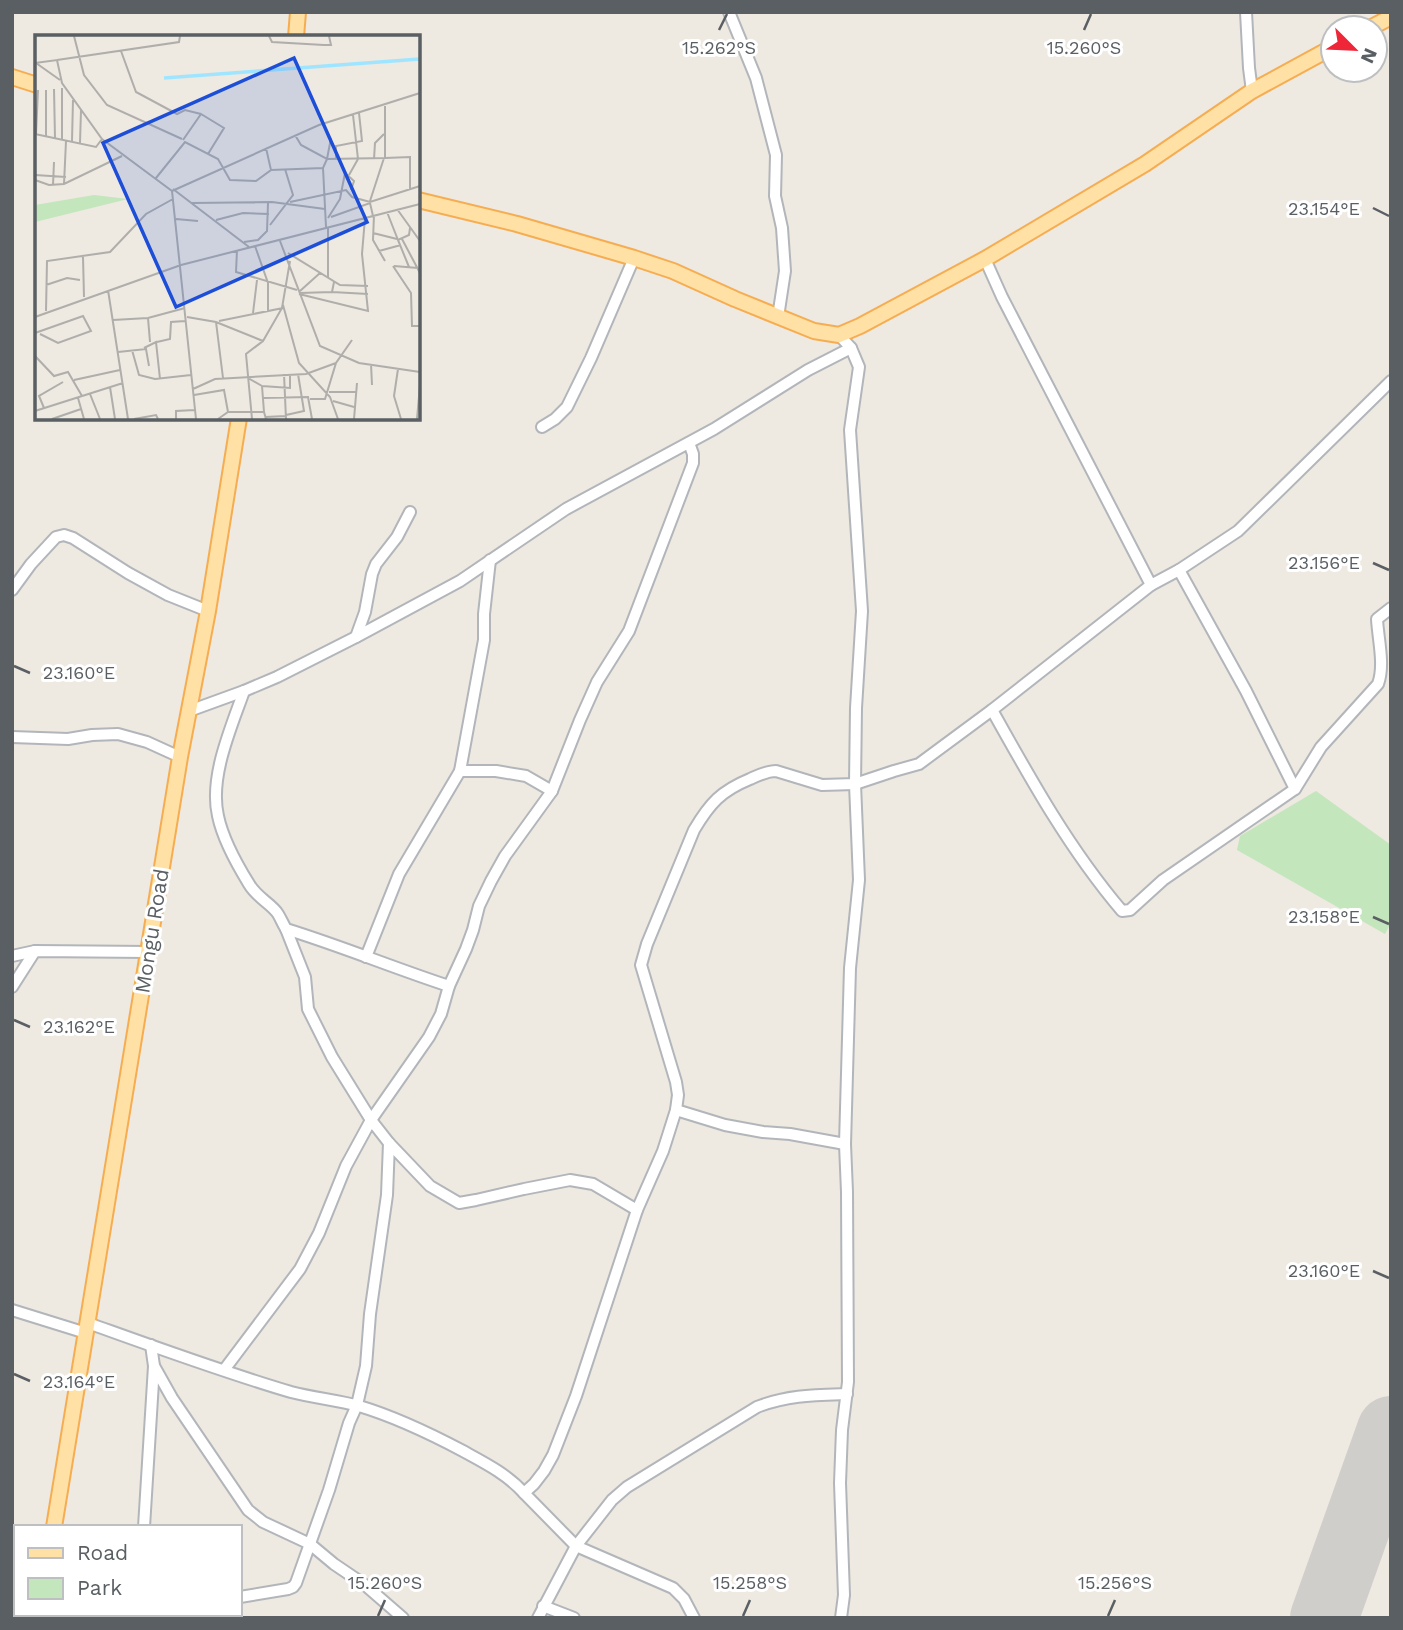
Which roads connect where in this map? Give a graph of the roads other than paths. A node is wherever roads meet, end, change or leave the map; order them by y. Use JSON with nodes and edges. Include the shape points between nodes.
{"nodes":[{"id":1,"x":298,"y":12,"type":"edge"},
{"id":2,"x":729,"y":12,"type":"edge"},
{"id":3,"x":1246,"y":12,"type":"edge"},
{"id":4,"x":296,"y":35,"type":"edge"},
{"id":5,"x":1319,"y":55,"type":"edge"},
{"id":6,"x":12,"y":78,"type":"edge"},
{"id":7,"x":35,"y":84,"type":"edge"},
{"id":8,"x":1252,"y":91,"type":"junction"},
{"id":9,"x":420,"y":200,"type":"edge"},
{"id":10,"x":634,"y":258,"type":"junction"},
{"id":11,"x":985,"y":259,"type":"junction"},
{"id":12,"x":778,"y":317,"type":"junction"},
{"id":13,"x":839,"y":335,"type":"junction"},
{"id":14,"x":851,"y":348,"type":"junction"},
{"id":15,"x":1391,"y":381,"type":"edge"},
{"id":16,"x":239,"y":420,"type":"edge"},
{"id":17,"x":542,"y":427,"type":"dead end"},
{"id":18,"x":689,"y":443,"type":"junction"},
{"id":19,"x":410,"y":512,"type":"dead end"},
{"id":20,"x":490,"y":560,"type":"junction"},
{"id":21,"x":1179,"y":570,"type":"junction"},
{"id":22,"x":1151,"y":586,"type":"junction"},
{"id":23,"x":12,"y":590,"type":"edge"},
{"id":24,"x":1391,"y":608,"type":"edge"},
{"id":25,"x":208,"y":611,"type":"junction"},
{"id":26,"x":356,"y":637,"type":"junction"},
{"id":27,"x":244,"y":691,"type":"junction"},
{"id":28,"x":992,"y":710,"type":"junction"},
{"id":29,"x":189,"y":711,"type":"junction"},
{"id":30,"x":12,"y":737,"type":"edge"},
{"id":31,"x":180,"y":757,"type":"junction"},
{"id":32,"x":460,"y":771,"type":"junction"},
{"id":33,"x":855,"y":785,"type":"junction"},
{"id":34,"x":1295,"y":789,"type":"junction"},
{"id":35,"x":552,"y":791,"type":"junction"},
{"id":36,"x":286,"y":929,"type":"junction"},
{"id":37,"x":35,"y":951,"type":"junction"},
{"id":38,"x":148,"y":952,"type":"junction"},
{"id":39,"x":12,"y":957,"type":"edge"},
{"id":40,"x":366,"y":957,"type":"junction"},
{"id":41,"x":449,"y":986,"type":"junction"},
{"id":42,"x":12,"y":987,"type":"edge"},
{"id":43,"x":676,"y":1110,"type":"junction"},
{"id":44,"x":371,"y":1120,"type":"junction"},
{"id":45,"x":389,"y":1143,"type":"junction"},
{"id":46,"x":845,"y":1144,"type":"junction"},
{"id":47,"x":637,"y":1210,"type":"junction"},
{"id":48,"x":12,"y":1310,"type":"edge"},
{"id":49,"x":87,"y":1328,"type":"junction"},
{"id":50,"x":151,"y":1345,"type":"junction"},
{"id":51,"x":154,"y":1366,"type":"junction"},
{"id":52,"x":224,"y":1370,"type":"junction"},
{"id":53,"x":847,"y":1394,"type":"junction"},
{"id":54,"x":357,"y":1405,"type":"junction"},
{"id":55,"x":524,"y":1493,"type":"junction"},
{"id":56,"x":54,"y":1525,"type":"edge"},
{"id":57,"x":144,"y":1525,"type":"edge"},
{"id":58,"x":310,"y":1544,"type":"junction"},
{"id":59,"x":576,"y":1546,"type":"junction"},
{"id":60,"x":242,"y":1597,"type":"edge"},
{"id":61,"x":544,"y":1606,"type":"junction"},
{"id":62,"x":403,"y":1618,"type":"edge"},
{"id":63,"x":538,"y":1618,"type":"edge"},
{"id":64,"x":574,"y":1618,"type":"edge"},
{"id":65,"x":694,"y":1618,"type":"edge"},
{"id":66,"x":841,"y":1618,"type":"edge"}],
"edges":[{"from":1,"to":4,"type":"main road"},
{"from":2,"to":12,"type":"street","via":[[756,78],[776,155],[775,196],[785,271]]},
{"from":3,"to":8,"type":"street"},
{"from":5,"to":8,"type":"main road"},
{"from":6,"to":7,"type":"main road"},
{"from":8,"to":11,"type":"main road","via":[[1145,164]]},
{"from":9,"to":10,"type":"main road"},
{"from":10,"to":12,"type":"main road"},
{"from":10,"to":17,"type":"street","via":[[566,407]]},
{"from":11,"to":13,"type":"main road"},
{"from":11,"to":22,"type":"street"},
{"from":12,"to":13,"type":"main road"},
{"from":13,"to":14,"type":"street"},
{"from":14,"to":18,"type":"street"},
{"from":14,"to":33,"type":"street","via":[[859,367],[850,429],[862,611]]},
{"from":15,"to":21,"type":"street","via":[[1238,531]]},
{"from":16,"to":25,"type":"main road","name":"Mongu Road"},
{"from":18,"to":20,"type":"street","via":[[566,509]]},
{"from":18,"to":35,"type":"street","via":[[693,463],[641,603],[597,682]]},
{"from":19,"to":26,"type":"street","via":[[372,573]]},
{"from":20,"to":26,"type":"street"},
{"from":20,"to":32,"type":"street","via":[[484,640]]},
{"from":21,"to":22,"type":"street"},
{"from":21,"to":34,"type":"street"},
{"from":22,"to":28,"type":"street"},
{"from":23,"to":25,"type":"street","via":[[56,537],[64,535],[168,595]]},
{"from":24,"to":34,"type":"street","via":[[1377,619],[1378,684],[1321,747]]},
{"from":25,"to":29,"type":"main road","name":"Mongu Road"},
{"from":26,"to":27,"type":"street"},
{"from":27,"to":29,"type":"street"},
{"from":27,"to":36,"type":"street","via":[[219,767],[217,814],[250,886]]},
{"from":28,"to":33,"type":"street","via":[[919,764]]},
{"from":28,"to":34,"type":"street","via":[[1060,827],[1122,911],[1130,910],[1163,880]]},
{"from":29,"to":31,"type":"main road","name":"Mongu Road"},
{"from":30,"to":31,"type":"street","via":[[68,739],[118,734]]},
{"from":31,"to":38,"type":"main road","name":"Mongu Road"},
{"from":32,"to":35,"type":"street","via":[[526,776]]},
{"from":32,"to":40,"type":"street","via":[[399,874]]},
{"from":33,"to":43,"type":"street","via":[[822,785],[769,771],[718,797],[694,830],[641,965],[676,1082]]},
{"from":33,"to":46,"type":"street","via":[[859,880],[850,968]]},
{"from":35,"to":41,"type":"street","via":[[491,881]]},
{"from":36,"to":40,"type":"street"},
{"from":36,"to":44,"type":"street","via":[[305,977],[308,1009]]},
{"from":37,"to":38,"type":"street"},
{"from":37,"to":39,"type":"street"},
{"from":37,"to":42,"type":"street"},
{"from":38,"to":49,"type":"main road","name":"Mongu Road"},
{"from":40,"to":41,"type":"street"},
{"from":41,"to":44,"type":"street","via":[[429,1037]]},
{"from":43,"to":46,"type":"street","via":[[725,1125]]},
{"from":43,"to":47,"type":"street"},
{"from":44,"to":45,"type":"street"},
{"from":44,"to":52,"type":"street","via":[[300,1269]]},
{"from":45,"to":47,"type":"street","via":[[430,1186],[459,1203],[570,1180],[593,1184]]},
{"from":45,"to":54,"type":"street","via":[[387,1195]]},
{"from":46,"to":53,"type":"street"},
{"from":47,"to":55,"type":"street","via":[[553,1455]]},
{"from":48,"to":49,"type":"street"},
{"from":49,"to":50,"type":"street"},
{"from":49,"to":56,"type":"main road","name":"Mongu Road"},
{"from":50,"to":51,"type":"street"},
{"from":50,"to":52,"type":"street"},
{"from":51,"to":57,"type":"street"},
{"from":51,"to":58,"type":"street","via":[[248,1510]]},
{"from":52,"to":54,"type":"street","via":[[292,1392]]},
{"from":53,"to":59,"type":"street","via":[[777,1399],[757,1407],[626,1487]]},
{"from":53,"to":66,"type":"street","via":[[840,1483],[845,1595]]},
{"from":54,"to":55,"type":"street","via":[[436,1436],[513,1480]]},
{"from":54,"to":58,"type":"street"},
{"from":55,"to":59,"type":"street"},
{"from":58,"to":60,"type":"street","via":[[293,1587]]},
{"from":58,"to":62,"type":"street"},
{"from":59,"to":61,"type":"street"},
{"from":59,"to":65,"type":"street","via":[[673,1588]]},
{"from":61,"to":63,"type":"street"},
{"from":61,"to":64,"type":"street"}]}
